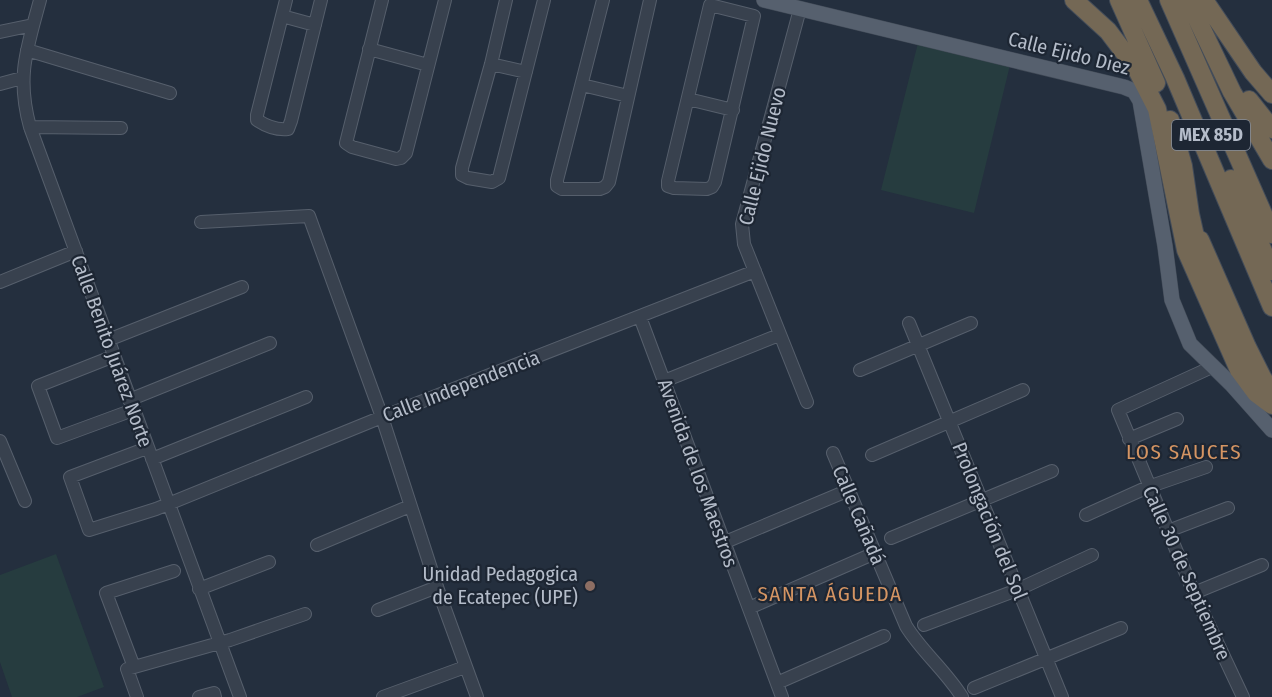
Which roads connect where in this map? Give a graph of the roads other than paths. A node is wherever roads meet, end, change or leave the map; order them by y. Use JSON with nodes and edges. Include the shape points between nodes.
{"nodes":[{"id":1,"x":40,"y":0,"type":"edge"},
{"id":2,"x":286,"y":0,"type":"edge"},
{"id":3,"x":321,"y":0,"type":"edge"},
{"id":4,"x":382,"y":0,"type":"edge"},
{"id":5,"x":445,"y":0,"type":"edge"},
{"id":6,"x":506,"y":0,"type":"edge"},
{"id":7,"x":544,"y":0,"type":"edge"},
{"id":8,"x":603,"y":0,"type":"edge"},
{"id":9,"x":650,"y":0,"type":"edge"},
{"id":10,"x":764,"y":0,"type":"edge"},
{"id":11,"x":1074,"y":0,"type":"edge"},
{"id":12,"x":1119,"y":0,"type":"edge"},
{"id":13,"x":1138,"y":0,"type":"edge"},
{"id":14,"x":1150,"y":0,"type":"edge"},
{"id":15,"x":1169,"y":0,"type":"edge"},
{"id":16,"x":1188,"y":0,"type":"edge"},
{"id":17,"x":1199,"y":0,"type":"edge"},
{"id":18,"x":1204,"y":0,"type":"edge"},
{"id":19,"x":732,"y":5,"type":"edge"},
{"id":20,"x":800,"y":9,"type":"junction"},
{"id":21,"x":282,"y":16,"type":"junction"},
{"id":22,"x":33,"y":25,"type":"junction"},
{"id":23,"x":315,"y":25,"type":"junction"},
{"id":24,"x":0,"y":32,"type":"edge"},
{"id":25,"x":369,"y":49,"type":"junction"},
{"id":26,"x":27,"y":50,"type":"junction"},
{"id":27,"x":491,"y":64,"type":"junction"},
{"id":28,"x":428,"y":65,"type":"junction"},
{"id":29,"x":526,"y":72,"type":"junction"},
{"id":30,"x":22,"y":78,"type":"junction"},
{"id":31,"x":0,"y":84,"type":"edge"},
{"id":32,"x":582,"y":85,"type":"junction"},
{"id":33,"x":170,"y":93,"type":"dead end"},
{"id":34,"x":1272,"y":94,"type":"edge"},
{"id":35,"x":628,"y":96,"type":"junction"},
{"id":36,"x":688,"y":99,"type":"junction"},
{"id":37,"x":733,"y":110,"type":"junction"},
{"id":38,"x":30,"y":127,"type":"junction"},
{"id":39,"x":121,"y":128,"type":"dead end"},
{"id":40,"x":1272,"y":129,"type":"edge"},
{"id":41,"x":1272,"y":160,"type":"edge"},
{"id":42,"x":201,"y":222,"type":"dead end"},
{"id":43,"x":1193,"y":228,"type":"junction"},
{"id":44,"x":1272,"y":234,"type":"edge"},
{"id":45,"x":76,"y":251,"type":"junction"},
{"id":46,"x":756,"y":271,"type":"junction"},
{"id":47,"x":1272,"y":271,"type":"edge"},
{"id":48,"x":0,"y":282,"type":"edge"},
{"id":49,"x":242,"y":287,"type":"dead end"},
{"id":50,"x":1272,"y":307,"type":"edge"},
{"id":51,"x":640,"y":316,"type":"junction"},
{"id":52,"x":909,"y":322,"type":"dead end"},
{"id":53,"x":971,"y":323,"type":"dead end"},
{"id":54,"x":779,"y":334,"type":"junction"},
{"id":55,"x":108,"y":340,"type":"junction"},
{"id":56,"x":270,"y":344,"type":"dead end"},
{"id":57,"x":918,"y":345,"type":"junction"},
{"id":58,"x":114,"y":356,"type":"junction"},
{"id":59,"x":1212,"y":367,"type":"junction"},
{"id":60,"x":860,"y":370,"type":"dead end"},
{"id":61,"x":664,"y":381,"type":"junction"},
{"id":62,"x":1023,"y":390,"type":"dead end"},
{"id":63,"x":1272,"y":393,"type":"edge"},
{"id":64,"x":306,"y":397,"type":"dead end"},
{"id":65,"x":1272,"y":399,"type":"edge"},
{"id":66,"x":807,"y":402,"type":"dead end"},
{"id":67,"x":131,"y":405,"type":"junction"},
{"id":68,"x":1272,"y":405,"type":"edge"},
{"id":69,"x":382,"y":417,"type":"junction"},
{"id":70,"x":1177,"y":418,"type":"dead end"},
{"id":71,"x":950,"y":422,"type":"junction"},
{"id":72,"x":1272,"y":430,"type":"edge"},
{"id":73,"x":1128,"y":439,"type":"junction"},
{"id":74,"x":0,"y":441,"type":"edge"},
{"id":75,"x":150,"y":453,"type":"junction"},
{"id":76,"x":834,"y":453,"type":"dead end"},
{"id":77,"x":872,"y":455,"type":"dead end"},
{"id":78,"x":3,"y":459,"type":"edge"},
{"id":79,"x":1206,"y":467,"type":"dead end"},
{"id":80,"x":1052,"y":471,"type":"dead end"},
{"id":81,"x":1148,"y":487,"type":"junction"},
{"id":82,"x":849,"y":490,"type":"junction"},
{"id":83,"x":980,"y":500,"type":"junction"},
{"id":84,"x":25,"y":501,"type":"dead end"},
{"id":85,"x":168,"y":504,"type":"junction"},
{"id":86,"x":410,"y":506,"type":"junction"},
{"id":87,"x":1228,"y":508,"type":"dead end"},
{"id":88,"x":1086,"y":515,"type":"dead end"},
{"id":89,"x":1168,"y":531,"type":"junction"},
{"id":90,"x":891,"y":538,"type":"dead end"},
{"id":91,"x":723,"y":543,"type":"junction"},
{"id":92,"x":317,"y":545,"type":"dead end"},
{"id":93,"x":875,"y":553,"type":"junction"},
{"id":94,"x":1092,"y":555,"type":"dead end"},
{"id":95,"x":269,"y":562,"type":"dead end"},
{"id":96,"x":1262,"y":565,"type":"dead end"},
{"id":97,"x":174,"y":570,"type":"dead end"},
{"id":98,"x":438,"y":588,"type":"junction"},
{"id":99,"x":199,"y":589,"type":"junction"},
{"id":100,"x":1017,"y":590,"type":"junction"},
{"id":101,"x":1194,"y":593,"type":"junction"},
{"id":102,"x":749,"y":608,"type":"junction"},
{"id":103,"x":378,"y":610,"type":"dead end"},
{"id":104,"x":305,"y":614,"type":"dead end"},
{"id":105,"x":924,"y":625,"type":"dead end"},
{"id":106,"x":1121,"y":628,"type":"dead end"},
{"id":107,"x":884,"y":636,"type":"dead end"},
{"id":108,"x":219,"y":643,"type":"junction"},
{"id":109,"x":1046,"y":658,"type":"junction"},
{"id":110,"x":134,"y":667,"type":"junction"},
{"id":111,"x":465,"y":667,"type":"junction"},
{"id":112,"x":777,"y":683,"type":"junction"},
{"id":113,"x":974,"y":688,"type":"dead end"},
{"id":114,"x":137,"y":697,"type":"edge"},
{"id":115,"x":199,"y":697,"type":"edge"},
{"id":116,"x":215,"y":697,"type":"edge"},
{"id":117,"x":240,"y":697,"type":"edge"},
{"id":118,"x":383,"y":697,"type":"edge"},
{"id":119,"x":477,"y":697,"type":"edge"},
{"id":120,"x":782,"y":697,"type":"edge"},
{"id":121,"x":962,"y":697,"type":"edge"},
{"id":122,"x":1062,"y":697,"type":"edge"},
{"id":123,"x":1243,"y":697,"type":"edge"}],
"edges":[{"from":1,"to":22,"type":"street","name":"Calle Benito Juárez Norte"},
{"from":2,"to":21,"type":"street"},
{"from":3,"to":23,"type":"street"},
{"from":4,"to":25,"type":"street"},
{"from":5,"to":28,"type":"street"},
{"from":6,"to":27,"type":"street"},
{"from":7,"to":29,"type":"street"},
{"from":8,"to":32,"type":"street"},
{"from":9,"to":35,"type":"street"},
{"from":10,"to":20,"type":"main road","name":"Calle Ejido Diez"},
{"from":11,"to":68,"type":"highway","via":[[1108,31],[1136,68],[1156,109],[1186,250],[1239,370],[1256,393]]},
{"from":12,"to":43,"type":"highway","via":[[1171,124],[1183,166]]},
{"from":13,"to":50,"type":"highway"},
{"from":14,"to":47,"type":"highway","number":"MEX 85D"},
{"from":15,"to":44,"type":"highway","number":"MEX 85D"},
{"from":16,"to":41,"type":"highway"},
{"from":17,"to":40,"type":"highway","via":[[1241,88]]},
{"from":18,"to":34,"type":"highway"},
{"from":19,"to":36,"type":"street","via":[[710,5]]},
{"from":19,"to":37,"type":"street","via":[[754,16]]},
{"from":20,"to":46,"type":"street","name":"Calle Ejido Nuevo","via":[[742,224],[744,244]]},
{"from":20,"to":59,"type":"main road","name":"Calle Ejido Diez","via":[[1134,91],[1140,101],[1172,300],[1190,344]]},
{"from":21,"to":23,"type":"street"},
{"from":21,"to":23,"type":"street","via":[[257,120],[283,129],[288,129],[291,122]]},
{"from":22,"to":24,"type":"street"},
{"from":22,"to":26,"type":"street","name":"Calle Benito Juárez Norte"},
{"from":25,"to":28,"type":"street"},
{"from":25,"to":28,"type":"street","via":[[346,143],[396,159],[406,153]]},
{"from":26,"to":30,"type":"street","name":"Calle Benito Juárez Norte"},
{"from":26,"to":33,"type":"street"},
{"from":27,"to":29,"type":"street"},
{"from":27,"to":29,"type":"street","via":[[462,168],[462,175],[468,178],[492,182],[499,178]]},
{"from":30,"to":31,"type":"street"},
{"from":30,"to":38,"type":"street","name":"Calle Benito Juárez Norte"},
{"from":32,"to":35,"type":"street"},
{"from":32,"to":35,"type":"street","via":[[557,180],[562,189],[600,189],[609,182]]},
{"from":36,"to":37,"type":"street"},
{"from":36,"to":37,"type":"street","via":[[668,181],[668,186],[674,188],[712,187]]},
{"from":38,"to":39,"type":"street"},
{"from":38,"to":45,"type":"street","name":"Calle Benito Juárez Norte"},
{"from":42,"to":69,"type":"street","via":[[309,216]]},
{"from":43,"to":63,"type":"highway"},
{"from":43,"to":65,"type":"highway","via":[[1203,267],[1228,325],[1254,381]]},
{"from":45,"to":48,"type":"street"},
{"from":45,"to":55,"type":"street","name":"Calle Benito Juárez Norte"},
{"from":46,"to":51,"type":"street","name":"Calle Independencia"},
{"from":46,"to":54,"type":"street","name":"Calle Ejido Nuevo"},
{"from":49,"to":55,"type":"street"},
{"from":51,"to":61,"type":"street","name":"Avenida de los Maestros"},
{"from":51,"to":69,"type":"street","name":"Calle Independencia"},
{"from":52,"to":57,"type":"street","name":"Prolongación del Sol"},
{"from":53,"to":57,"type":"street"},
{"from":54,"to":61,"type":"street"},
{"from":54,"to":66,"type":"street","name":"Calle Ejido Nuevo"},
{"from":55,"to":58,"type":"street","name":"Calle Benito Juárez Norte"},
{"from":56,"to":67,"type":"street"},
{"from":57,"to":60,"type":"street"},
{"from":57,"to":71,"type":"street","name":"Prolongación del Sol"},
{"from":58,"to":67,"type":"street","name":"Calle Benito Juárez Norte"},
{"from":58,"to":67,"type":"street","via":[[38,386],[57,438]]},
{"from":59,"to":72,"type":"main road","name":"Calle Ejido Diez"},
{"from":59,"to":73,"type":"street","name":"Calle 30 de Septiembre","via":[[1118,410]]},
{"from":61,"to":91,"type":"street","name":"Avenida de los Maestros"},
{"from":62,"to":71,"type":"street"},
{"from":64,"to":75,"type":"street"},
{"from":67,"to":75,"type":"street","name":"Calle Benito Juárez Norte"},
{"from":69,"to":85,"type":"street","name":"Calle Independencia"},
{"from":69,"to":86,"type":"street"},
{"from":70,"to":73,"type":"street"},
{"from":71,"to":77,"type":"street"},
{"from":71,"to":83,"type":"street","name":"Prolongación del Sol"},
{"from":73,"to":81,"type":"street","name":"Calle 30 de Septiembre"},
{"from":74,"to":78,"type":"street"},
{"from":75,"to":85,"type":"street","name":"Calle Benito Juárez Norte"},
{"from":75,"to":85,"type":"street","name":"Calle Independencia","via":[[70,477],[89,530]]},
{"from":76,"to":82,"type":"street","name":"Calle Cañadá"},
{"from":78,"to":84,"type":"street"},
{"from":79,"to":81,"type":"street"},
{"from":80,"to":83,"type":"street"},
{"from":81,"to":88,"type":"street"},
{"from":81,"to":89,"type":"street","name":"Calle 30 de Septiembre"},
{"from":82,"to":91,"type":"street"},
{"from":82,"to":93,"type":"street","name":"Calle Cañadá"},
{"from":83,"to":90,"type":"street"},
{"from":83,"to":100,"type":"street","name":"Prolongación del Sol"},
{"from":85,"to":99,"type":"street","name":"Calle Benito Juárez Norte"},
{"from":86,"to":92,"type":"street"},
{"from":86,"to":98,"type":"street"},
{"from":87,"to":89,"type":"street"},
{"from":89,"to":101,"type":"street","name":"Calle 30 de Septiembre"},
{"from":91,"to":102,"type":"street","name":"Avenida de los Maestros"},
{"from":93,"to":102,"type":"street"},
{"from":93,"to":121,"type":"street","name":"Calle Cañadá","via":[[912,636]]},
{"from":94,"to":100,"type":"street"},
{"from":95,"to":99,"type":"street"},
{"from":96,"to":101,"type":"street"},
{"from":97,"to":110,"type":"street","via":[[106,593]]},
{"from":98,"to":103,"type":"street"},
{"from":98,"to":111,"type":"street"},
{"from":99,"to":108,"type":"street","name":"Calle Benito Juárez Norte"},
{"from":100,"to":105,"type":"street"},
{"from":100,"to":109,"type":"street","name":"Prolongación del Sol"},
{"from":101,"to":123,"type":"street","name":"Calle 30 de Septiembre"},
{"from":102,"to":112,"type":"street","name":"Avenida de los Maestros"},
{"from":104,"to":108,"type":"street"},
{"from":106,"to":109,"type":"street"},
{"from":107,"to":112,"type":"street"},
{"from":108,"to":110,"type":"street"},
{"from":108,"to":117,"type":"street","name":"Calle Benito Juárez Norte"},
{"from":109,"to":113,"type":"street"},
{"from":109,"to":122,"type":"street","name":"Prolongación del Sol"},
{"from":110,"to":114,"type":"street","via":[[127,669]]},
{"from":111,"to":118,"type":"street"},
{"from":111,"to":119,"type":"street"},
{"from":112,"to":120,"type":"street","name":"Avenida de los Maestros"},
{"from":115,"to":116,"type":"street","via":[[214,693]]}]}
